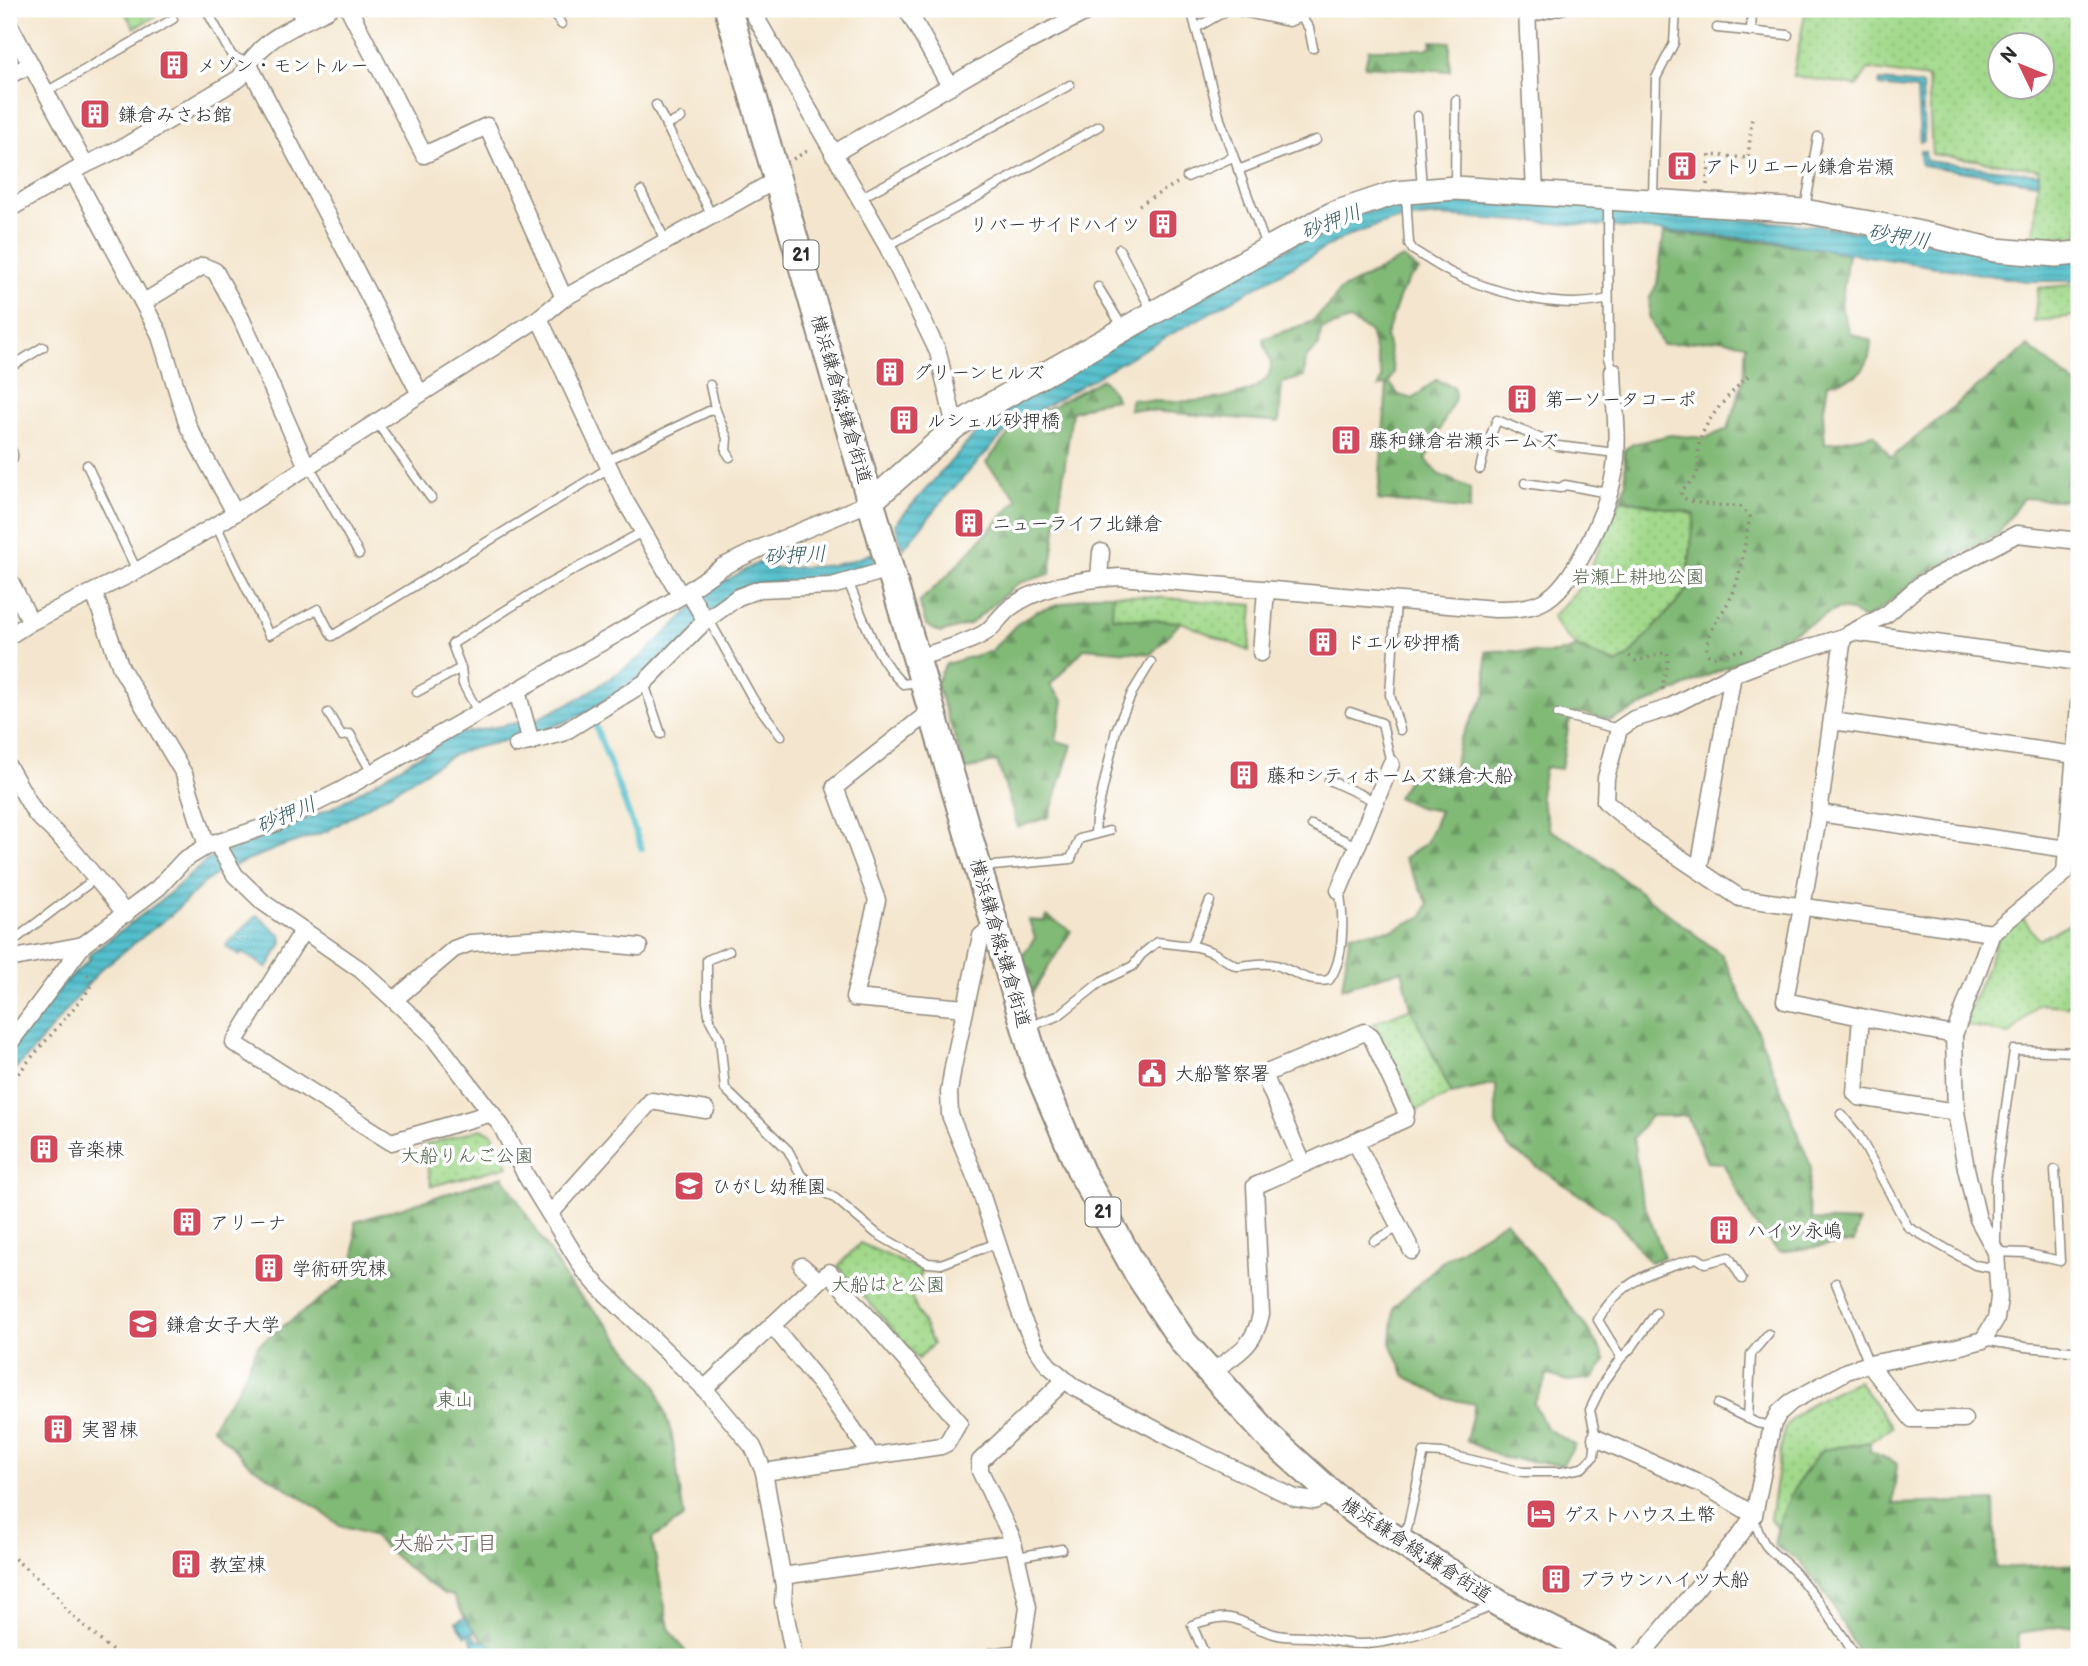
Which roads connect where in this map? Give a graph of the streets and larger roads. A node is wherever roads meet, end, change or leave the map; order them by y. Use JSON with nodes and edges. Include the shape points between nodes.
{"nodes":[{"id":1,"x":329,"y":9,"type":"edge"},
{"id":2,"x":349,"y":9,"type":"edge"},
{"id":3,"x":728,"y":9,"type":"edge"},
{"id":4,"x":751,"y":9,"type":"edge"},
{"id":5,"x":907,"y":9,"type":"edge"},
{"id":6,"x":1092,"y":9,"type":"edge"},
{"id":7,"x":1527,"y":14,"type":"edge"},
{"id":8,"x":298,"y":16,"type":"edge"},
{"id":9,"x":9,"y":24,"type":"edge"},
{"id":10,"x":248,"y":63,"type":"junction"},
{"id":11,"x":31,"y":65,"type":"junction"},
{"id":12,"x":9,"y":75,"type":"edge"},
{"id":13,"x":950,"y":86,"type":"junction"},
{"id":14,"x":829,"y":148,"type":"junction"},
{"id":15,"x":79,"y":169,"type":"junction"},
{"id":16,"x":783,"y":170,"type":"junction"},
{"id":17,"x":1535,"y":194,"type":"junction"},
{"id":18,"x":9,"y":209,"type":"edge"},
{"id":19,"x":2079,"y":253,"type":"edge"},
{"id":20,"x":564,"y":298,"type":"junction"},
{"id":21,"x":144,"y":302,"type":"junction"},
{"id":22,"x":539,"y":318,"type":"junction"},
{"id":23,"x":1613,"y":371,"type":"road end"},
{"id":24,"x":420,"y":394,"type":"junction"},
{"id":25,"x":955,"y":427,"type":"junction"},
{"id":26,"x":308,"y":466,"type":"junction"},
{"id":27,"x":871,"y":502,"type":"junction"},
{"id":28,"x":234,"y":513,"type":"junction"},
{"id":29,"x":2079,"y":541,"type":"edge"},
{"id":30,"x":1101,"y":552,"type":"dead end"},
{"id":31,"x":889,"y":566,"type":"junction"},
{"id":32,"x":1099,"y":578,"type":"junction"},
{"id":33,"x":9,"y":579,"type":"edge"},
{"id":34,"x":1266,"y":590,"type":"junction"},
{"id":35,"x":94,"y":593,"type":"junction"},
{"id":36,"x":684,"y":594,"type":"junction"},
{"id":37,"x":707,"y":619,"type":"junction"},
{"id":38,"x":31,"y":622,"type":"junction"},
{"id":39,"x":1848,"y":634,"type":"junction"},
{"id":40,"x":9,"y":636,"type":"edge"},
{"id":41,"x":1261,"y":653,"type":"dead end"},
{"id":42,"x":2079,"y":662,"type":"edge"},
{"id":43,"x":920,"y":670,"type":"junction"},
{"id":44,"x":1734,"y":674,"type":"junction"},
{"id":45,"x":517,"y":691,"type":"junction"},
{"id":46,"x":2079,"y":704,"type":"edge"},
{"id":47,"x":932,"y":710,"type":"junction"},
{"id":48,"x":1832,"y":721,"type":"junction"},
{"id":49,"x":2075,"y":755,"type":"junction"},
{"id":50,"x":1391,"y":764,"type":"road end"},
{"id":51,"x":9,"y":768,"type":"edge"},
{"id":52,"x":1819,"y":813,"type":"junction"},
{"id":53,"x":214,"y":845,"type":"junction"},
{"id":54,"x":2067,"y":849,"type":"junction"},
{"id":55,"x":1699,"y":869,"type":"junction"},
{"id":56,"x":2072,"y":874,"type":"edge"},
{"id":57,"x":1339,"y":890,"type":"road end"},
{"id":58,"x":1801,"y":905,"type":"junction"},
{"id":59,"x":126,"y":914,"type":"junction"},
{"id":60,"x":996,"y":924,"type":"junction"},
{"id":61,"x":302,"y":932,"type":"junction"},
{"id":62,"x":1992,"y":933,"type":"junction"},
{"id":63,"x":83,"y":946,"type":"junction"},
{"id":64,"x":639,"y":947,"type":"dead end"},
{"id":65,"x":9,"y":959,"type":"edge"},
{"id":66,"x":394,"y":1000,"type":"junction"},
{"id":67,"x":965,"y":1008,"type":"junction"},
{"id":68,"x":1861,"y":1017,"type":"junction"},
{"id":69,"x":1954,"y":1035,"type":"junction"},
{"id":70,"x":9,"y":1044,"type":"edge"},
{"id":71,"x":706,"y":1110,"type":"dead end"},
{"id":72,"x":1956,"y":1112,"type":"junction"},
{"id":73,"x":492,"y":1113,"type":"junction"},
{"id":74,"x":1354,"y":1141,"type":"junction"},
{"id":75,"x":1303,"y":1164,"type":"junction"},
{"id":76,"x":550,"y":1214,"type":"junction"},
{"id":77,"x":1412,"y":1251,"type":"dead end"},
{"id":78,"x":802,"y":1266,"type":"dead end"},
{"id":79,"x":819,"y":1281,"type":"junction"},
{"id":80,"x":772,"y":1325,"type":"junction"},
{"id":81,"x":1869,"y":1364,"type":"junction"},
{"id":82,"x":1209,"y":1374,"type":"junction"},
{"id":83,"x":1065,"y":1380,"type":"junction"},
{"id":84,"x":704,"y":1389,"type":"junction"},
{"id":85,"x":1964,"y":1419,"type":"dead end"},
{"id":86,"x":1596,"y":1438,"type":"road end"},
{"id":87,"x":869,"y":1456,"type":"junction"},
{"id":88,"x":764,"y":1472,"type":"junction"},
{"id":89,"x":1331,"y":1493,"type":"junction"},
{"id":90,"x":1754,"y":1515,"type":"junction"},
{"id":91,"x":1015,"y":1551,"type":"junction"},
{"id":92,"x":782,"y":1576,"type":"junction"},
{"id":93,"x":794,"y":1657,"type":"edge"},
{"id":94,"x":991,"y":1657,"type":"edge"},
{"id":95,"x":1605,"y":1657,"type":"edge"},
{"id":96,"x":1640,"y":1657,"type":"edge"}],
"edges":[{"from":1,"to":8,"type":"street"},
{"from":2,"to":20,"type":"street","via":[[424,155],[487,126]]},
{"from":3,"to":16,"type":"main road","name":"横浜鎌倉線;鎌倉街道","number":"21"},
{"from":4,"to":14,"type":"street"},
{"from":5,"to":13,"type":"street"},
{"from":6,"to":13,"type":"street"},
{"from":7,"to":17,"type":"street"},
{"from":8,"to":10,"type":"street"},
{"from":9,"to":11,"type":"street"},
{"from":10,"to":15,"type":"street","via":[[240,78]]},
{"from":10,"to":24,"type":"street"},
{"from":11,"to":12,"type":"street"},
{"from":11,"to":15,"type":"street"},
{"from":13,"to":14,"type":"street"},
{"from":14,"to":25,"type":"street","via":[[887,246],[938,352]]},
{"from":15,"to":18,"type":"street"},
{"from":15,"to":21,"type":"street"},
{"from":16,"to":20,"type":"street"},
{"from":16,"to":27,"type":"main road","name":"横浜鎌倉線;鎌倉街道","number":"21"},
{"from":17,"to":19,"type":"street","via":[[1804,211],[1995,250]]},
{"from":17,"to":25,"type":"street","via":[[1455,188],[1342,209]]},
{"from":20,"to":22,"type":"street"},
{"from":21,"to":26,"type":"street","via":[[202,266],[215,271]]},
{"from":21,"to":28,"type":"street","via":[[159,333],[188,426]]},
{"from":22,"to":24,"type":"street"},
{"from":22,"to":36,"type":"street","via":[[624,499]]},
{"from":23,"to":34,"type":"street","via":[[1614,474],[1574,571],[1541,603],[1494,609]]},
{"from":24,"to":26,"type":"street"},
{"from":25,"to":27,"type":"street"},
{"from":26,"to":28,"type":"street"},
{"from":27,"to":31,"type":"main road","name":"横浜鎌倉線;鎌倉街道","number":"21"},
{"from":27,"to":36,"type":"street","via":[[722,567]]},
{"from":28,"to":35,"type":"street"},
{"from":29,"to":39,"type":"street","via":[[2017,534],[1921,584],[1887,614]]},
{"from":30,"to":32,"type":"street"},
{"from":31,"to":37,"type":"street","via":[[832,586],[760,589],[738,597]]},
{"from":31,"to":43,"type":"main road","name":"横浜鎌倉線;鎌倉街道","number":"21"},
{"from":32,"to":34,"type":"street"},
{"from":32,"to":43,"type":"street","via":[[1039,593],[1011,607],[988,632]]},
{"from":33,"to":38,"type":"street"},
{"from":34,"to":41,"type":"street"},
{"from":35,"to":38,"type":"street"},
{"from":35,"to":53,"type":"street","via":[[121,668],[184,774]]},
{"from":36,"to":37,"type":"street"},
{"from":36,"to":45,"type":"street"},
{"from":37,"to":45,"type":"street","via":[[644,683],[563,733],[527,743]]},
{"from":38,"to":40,"type":"street"},
{"from":39,"to":42,"type":"street"},
{"from":39,"to":44,"type":"street"},
{"from":39,"to":48,"type":"street"},
{"from":43,"to":47,"type":"main road","name":"横浜鎌倉線;鎌倉街道","number":"21"},
{"from":44,"to":55,"type":"street"},
{"from":44,"to":55,"type":"street","via":[[1619,729],[1606,778],[1605,801],[1646,835]]},
{"from":45,"to":53,"type":"street","via":[[276,823]]},
{"from":46,"to":49,"type":"street"},
{"from":47,"to":60,"type":"main road","name":"横浜鎌倉線;鎌倉街道","number":"21"},
{"from":47,"to":67,"type":"street","via":[[835,787],[877,900],[855,998]]},
{"from":48,"to":49,"type":"street"},
{"from":48,"to":52,"type":"street"},
{"from":49,"to":54,"type":"street"},
{"from":50,"to":57,"type":"street"},
{"from":51,"to":59,"type":"street","via":[[35,813]]},
{"from":52,"to":54,"type":"street"},
{"from":52,"to":58,"type":"street"},
{"from":53,"to":59,"type":"street","via":[[184,860]]},
{"from":53,"to":61,"type":"street","via":[[264,903]]},
{"from":54,"to":56,"type":"street"},
{"from":55,"to":58,"type":"street","via":[[1740,898]]},
{"from":56,"to":62,"type":"street"},
{"from":58,"to":62,"type":"street"},
{"from":58,"to":68,"type":"street","via":[[1785,1001]]},
{"from":59,"to":63,"type":"street"},
{"from":60,"to":67,"type":"street","via":[[981,936]]},
{"from":60,"to":82,"type":"main road","name":"横浜鎌倉線;鎌倉街道","number":"21","via":[[1038,1070],[1081,1172],[1138,1274]]},
{"from":61,"to":66,"type":"street","via":[[361,970]]},
{"from":61,"to":73,"type":"street","via":[[234,1043],[391,1142]]},
{"from":62,"to":69,"type":"street"},
{"from":63,"to":65,"type":"street"},
{"from":63,"to":70,"type":"street"},
{"from":64,"to":66,"type":"street","via":[[544,938],[470,943],[454,949]]},
{"from":66,"to":73,"type":"street","via":[[430,1033]]},
{"from":67,"to":83,"type":"street","via":[[949,1092],[950,1115],[1028,1333],[1048,1365]]},
{"from":68,"to":69,"type":"street"},
{"from":68,"to":72,"type":"street","via":[[1858,1097]]},
{"from":69,"to":72,"type":"street"},
{"from":71,"to":76,"type":"street","via":[[651,1101]]},
{"from":72,"to":81,"type":"street","via":[[1978,1219],[1997,1261],[1996,1319],[1983,1340]]},
{"from":73,"to":76,"type":"street"},
{"from":74,"to":75,"type":"street"},
{"from":74,"to":75,"type":"street","via":[[1405,1119],[1406,1112],[1365,1031],[1265,1077]]},
{"from":74,"to":77,"type":"street"},
{"from":75,"to":82,"type":"street","via":[[1255,1186],[1261,1314],[1257,1334]]},
{"from":76,"to":84,"type":"street","via":[[597,1285]]},
{"from":78,"to":79,"type":"street"},
{"from":79,"to":80,"type":"street"},
{"from":79,"to":87,"type":"street","via":[[829,1272],[958,1422],[941,1446]]},
{"from":80,"to":84,"type":"street"},
{"from":80,"to":87,"type":"street","via":[[830,1396]]},
{"from":81,"to":85,"type":"street","via":[[1912,1419]]},
{"from":81,"to":90,"type":"street","via":[[1847,1371],[1779,1413],[1772,1426]]},
{"from":82,"to":89,"type":"main road","name":"横浜鎌倉線;鎌倉街道","number":"21","via":[[1271,1440]]},
{"from":83,"to":89,"type":"street","via":[[1295,1498],[1314,1501]]},
{"from":83,"to":91,"type":"street","via":[[980,1461],[980,1471]]},
{"from":84,"to":88,"type":"street","via":[[754,1447]]},
{"from":86,"to":90,"type":"street","via":[[1705,1486]]},
{"from":87,"to":88,"type":"street"},
{"from":88,"to":92,"type":"street"},
{"from":89,"to":95,"type":"main road","name":"横浜鎌倉線;鎌倉街道","number":"21","via":[[1500,1604]]},
{"from":90,"to":96,"type":"street"},
{"from":91,"to":92,"type":"street"},
{"from":91,"to":94,"type":"street","via":[[1028,1607],[1021,1653]]},
{"from":92,"to":93,"type":"street"}]}
